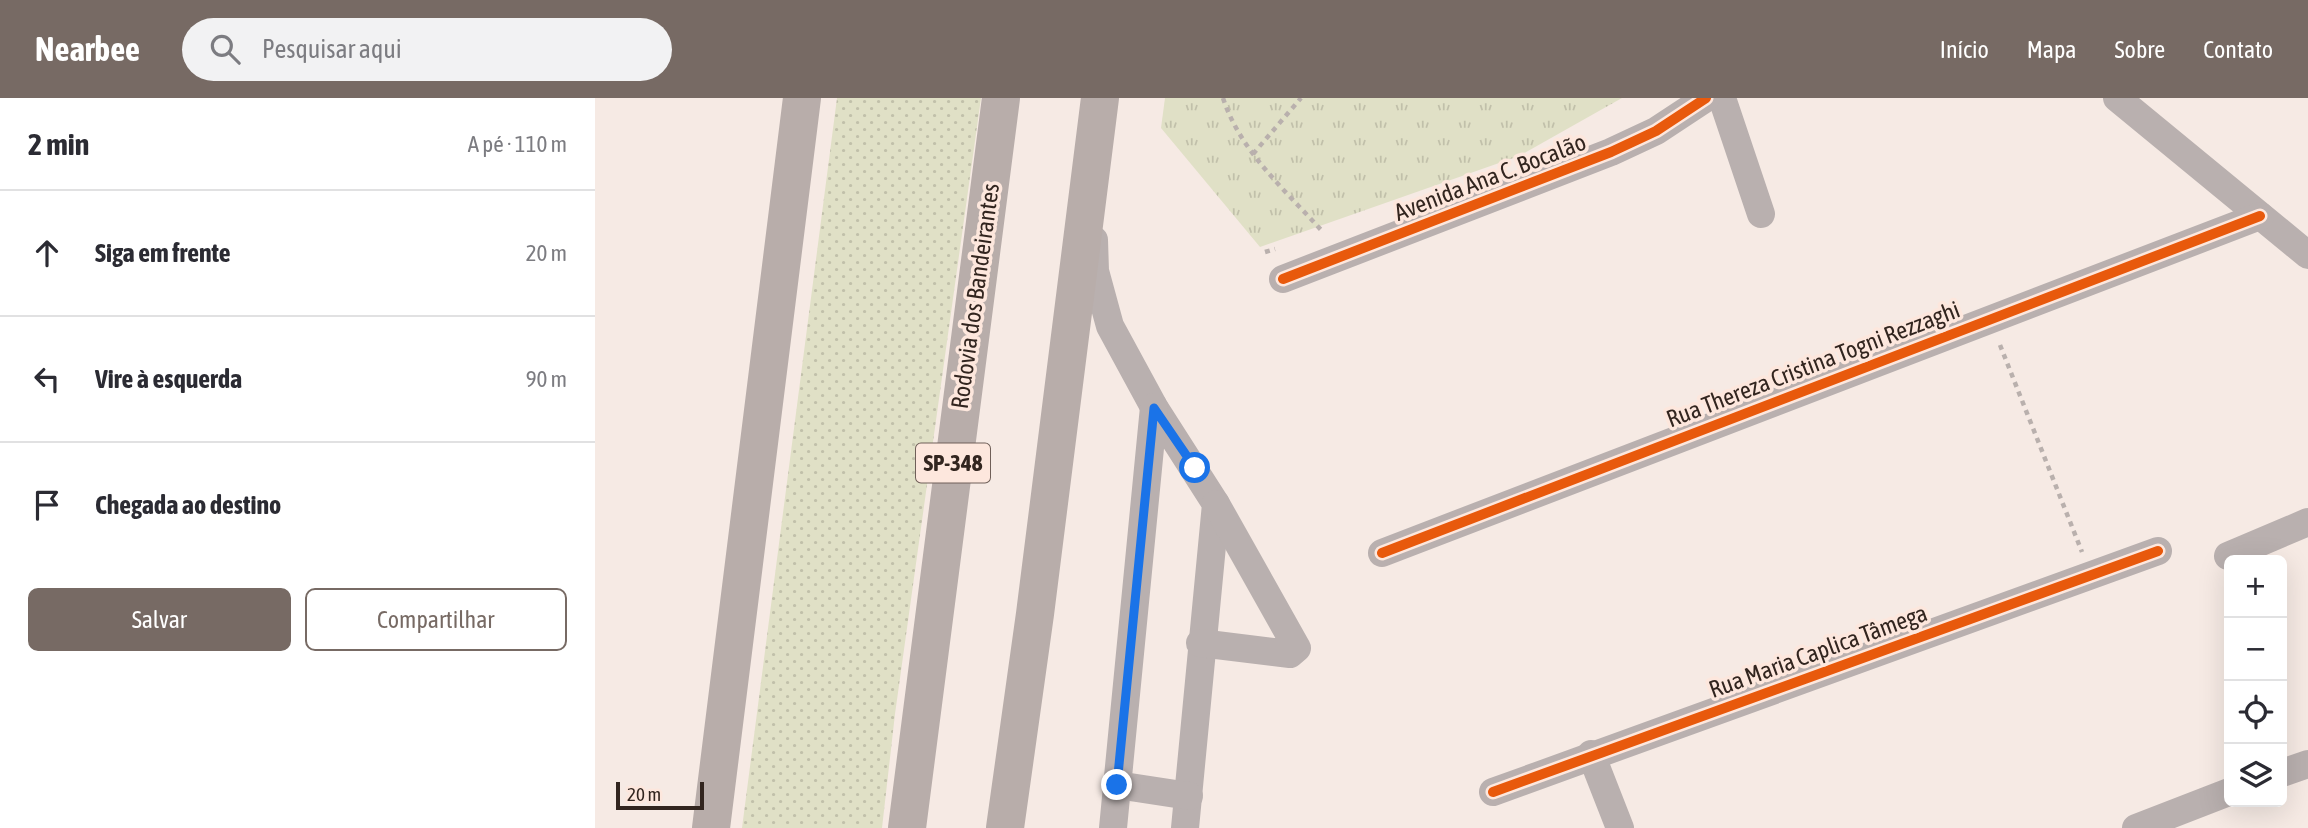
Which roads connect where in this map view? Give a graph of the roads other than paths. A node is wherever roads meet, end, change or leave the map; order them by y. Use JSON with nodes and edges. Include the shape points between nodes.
{"nodes":[{"id":1,"x":802,"y":98,"type":"edge"},
{"id":2,"x":1002,"y":98,"type":"edge"},
{"id":3,"x":1100,"y":98,"type":"edge"},
{"id":4,"x":1706,"y":98,"type":"edge"},
{"id":5,"x":1722,"y":98,"type":"edge"},
{"id":6,"x":2117,"y":98,"type":"edge"},
{"id":7,"x":1092,"y":153,"type":"junction"},
{"id":8,"x":1761,"y":214,"type":"dead end"},
{"id":9,"x":2260,"y":216,"type":"junction"},
{"id":10,"x":2308,"y":255,"type":"edge"},
{"id":11,"x":1283,"y":279,"type":"dead end"},
{"id":12,"x":1154,"y":408,"type":"junction"},
{"id":13,"x":1216,"y":504,"type":"junction"},
{"id":14,"x":2308,"y":522,"type":"edge"},
{"id":15,"x":2158,"y":551,"type":"dead end"},
{"id":16,"x":1382,"y":553,"type":"dead end"},
{"id":17,"x":2230,"y":555,"type":"edge"},
{"id":18,"x":1200,"y":643,"type":"junction"},
{"id":19,"x":1591,"y":754,"type":"junction"},
{"id":20,"x":2308,"y":764,"type":"edge"},
{"id":21,"x":2287,"y":771,"type":"edge"},
{"id":22,"x":1117,"y":785,"type":"junction"},
{"id":23,"x":1493,"y":792,"type":"dead end"},
{"id":24,"x":2224,"y":794,"type":"edge"},
{"id":25,"x":1189,"y":796,"type":"junction"},
{"id":26,"x":711,"y":828,"type":"edge"},
{"id":27,"x":907,"y":828,"type":"edge"},
{"id":28,"x":1005,"y":828,"type":"edge"},
{"id":29,"x":1113,"y":828,"type":"edge"},
{"id":30,"x":1185,"y":828,"type":"edge"},
{"id":31,"x":1620,"y":828,"type":"edge"},
{"id":32,"x":2136,"y":828,"type":"edge"}],
"edges":[{"from":1,"to":26,"type":"highway"},
{"from":2,"to":27,"type":"highway","name":"Rodovia dos Bandeirantes","number":"SP-348"},
{"from":3,"to":7,"type":"highway"},
{"from":4,"to":11,"type":"street","name":"Avenida Ana C. Bocalão","via":[[1656,131],[1611,152]]},
{"from":5,"to":8,"type":"street"},
{"from":6,"to":9,"type":"street"},
{"from":7,"to":12,"type":"street","via":[[1095,271],[1110,327]]},
{"from":7,"to":28,"type":"highway"},
{"from":9,"to":10,"type":"street"},
{"from":9,"to":16,"type":"street","name":"Rua Thereza Cristina Togni Rezzaghi"},
{"from":12,"to":13,"type":"street"},
{"from":12,"to":22,"type":"street"},
{"from":13,"to":18,"type":"street"},
{"from":13,"to":18,"type":"street","via":[[1297,648],[1290,654]]},
{"from":14,"to":17,"type":"street"},
{"from":15,"to":19,"type":"street","name":"Rua Maria Caplica Tâmega"},
{"from":18,"to":25,"type":"street"},
{"from":19,"to":23,"type":"street","name":"Rua Maria Caplica Tâmega"},
{"from":19,"to":31,"type":"street"},
{"from":20,"to":21,"type":"street"},
{"from":22,"to":25,"type":"street"},
{"from":22,"to":29,"type":"street"},
{"from":24,"to":32,"type":"street"},
{"from":25,"to":30,"type":"street"}]}
